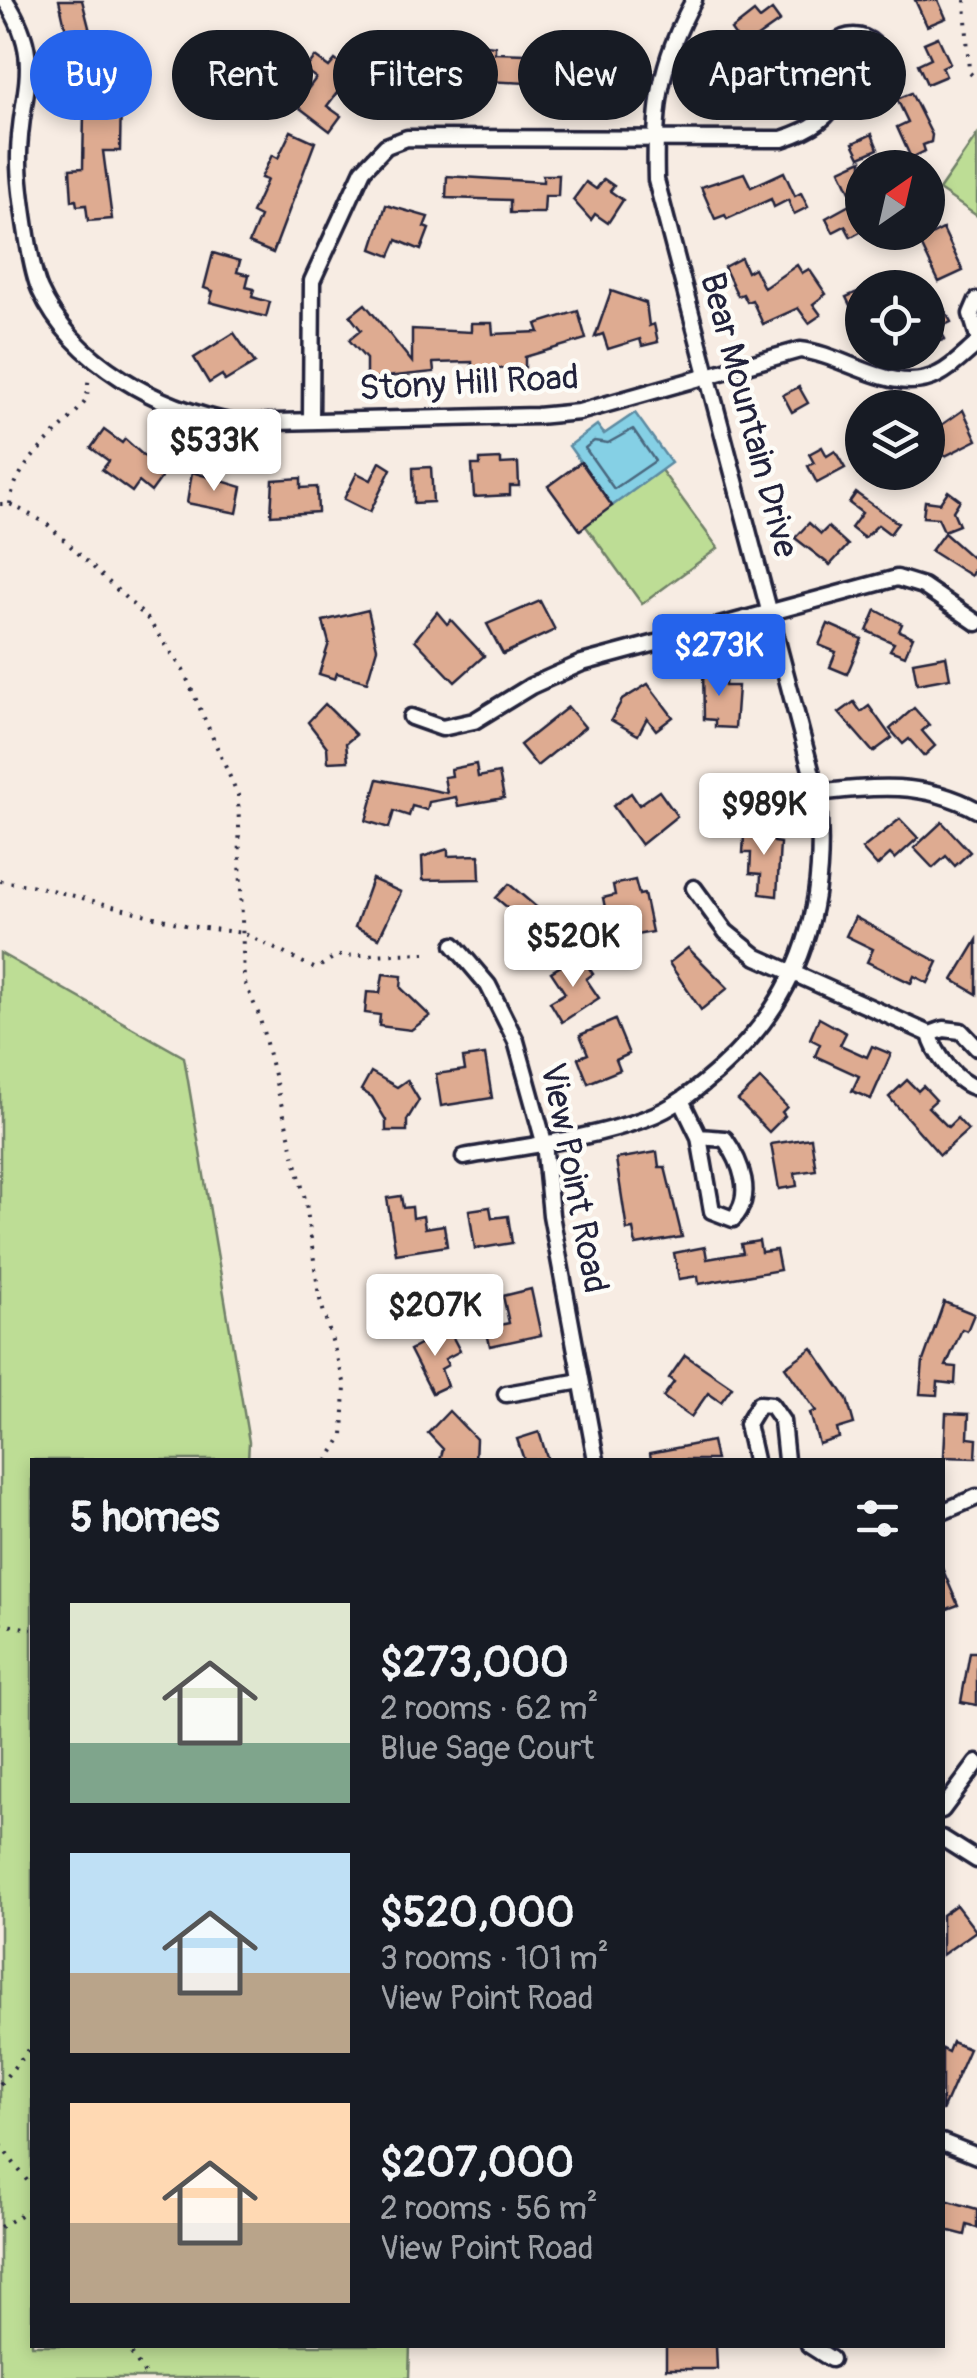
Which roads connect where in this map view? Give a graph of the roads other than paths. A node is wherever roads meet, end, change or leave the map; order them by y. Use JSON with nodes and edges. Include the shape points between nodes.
{"nodes":[{"id":1,"x":5,"y":0,"type":"edge"},
{"id":2,"x":694,"y":0,"type":"edge"},
{"id":3,"x":844,"y":91,"type":"joint"},
{"id":4,"x":824,"y":120,"type":"edge"},
{"id":5,"x":655,"y":138,"type":"junction"},
{"id":6,"x":977,"y":300,"type":"edge"},
{"id":7,"x":977,"y":334,"type":"edge"},
{"id":8,"x":977,"y":344,"type":"edge"},
{"id":9,"x":706,"y":375,"type":"junction"},
{"id":10,"x":311,"y":419,"type":"junction"},
{"id":11,"x":772,"y":613,"type":"junction"},
{"id":12,"x":977,"y":623,"type":"edge"},
{"id":13,"x":411,"y":717,"type":"dead end"},
{"id":14,"x":816,"y":792,"type":"junction"},
{"id":15,"x":977,"y":810,"type":"edge"},
{"id":16,"x":694,"y":888,"type":"dead end"},
{"id":17,"x":454,"y":945,"type":"dead end"},
{"id":18,"x":792,"y":975,"type":"junction"},
{"id":19,"x":930,"y":1034,"type":"junction"},
{"id":20,"x":977,"y":1048,"type":"edge"},
{"id":21,"x":977,"y":1088,"type":"edge"},
{"id":22,"x":682,"y":1102,"type":"junction"},
{"id":23,"x":700,"y":1136,"type":"junction"},
{"id":24,"x":544,"y":1142,"type":"junction"},
{"id":25,"x":464,"y":1157,"type":"dead end"},
{"id":26,"x":581,"y":1382,"type":"junction"},
{"id":27,"x":506,"y":1394,"type":"dead end"},
{"id":28,"x":596,"y":1458,"type":"edge"},
{"id":29,"x":755,"y":1458,"type":"edge"},
{"id":30,"x":786,"y":1458,"type":"edge"},
{"id":31,"x":977,"y":1498,"type":"edge"},
{"id":32,"x":945,"y":1511,"type":"edge"},
{"id":33,"x":977,"y":1764,"type":"edge"},
{"id":34,"x":945,"y":1806,"type":"edge"},
{"id":35,"x":945,"y":1840,"type":"edge"},
{"id":36,"x":977,"y":1860,"type":"edge"},
{"id":37,"x":945,"y":2143,"type":"edge"},
{"id":38,"x":977,"y":2156,"type":"edge"},
{"id":39,"x":814,"y":2348,"type":"edge"},
{"id":40,"x":831,"y":2359,"type":"dead end"}],
"edges":[{"from":1,"to":10,"type":"street","name":"Stony Hill Road","via":[[24,29],[28,95],[18,161],[38,282],[56,318],[76,342],[163,403],[235,423]]},
{"from":2,"to":5,"type":"street","name":"Bear Mountain Drive","via":[[660,79]]},
{"from":3,"to":3,"type":"street","via":[[871,87],[882,72],[877,46],[862,36],[843,37],[826,59],[830,78]]},
{"from":4,"to":5,"type":"street","via":[[782,139]]},
{"from":5,"to":9,"type":"street","name":"Bear Mountain Drive","via":[[660,201]]},
{"from":5,"to":10,"type":"street","via":[[407,138],[386,146],[363,170],[312,280]]},
{"from":6,"to":7,"type":"street","via":[[971,314]]},
{"from":8,"to":9,"type":"street","name":"Stony Hill Road","via":[[939,374],[909,381],[800,350]]},
{"from":9,"to":10,"type":"street","name":"Stony Hill Road","via":[[579,412]]},
{"from":9,"to":11,"type":"street","name":"Bear Mountain Drive"},
{"from":11,"to":12,"type":"street","via":[[896,578],[923,586]]},
{"from":11,"to":13,"type":"street","via":[[582,663],[474,720],[442,728]]},
{"from":11,"to":14,"type":"street","name":"Bear Mountain Drive"},
{"from":14,"to":15,"type":"street","via":[[890,784]]},
{"from":14,"to":18,"type":"street","name":"Bear Mountain Drive","via":[[821,878]]},
{"from":16,"to":18,"type":"street","via":[[726,932]]},
{"from":17,"to":24,"type":"street","name":"View Point Road","via":[[488,985],[516,1041]]},
{"from":18,"to":19,"type":"street"},
{"from":18,"to":22,"type":"street","name":"Bear Mountain Drive","via":[[751,1041]]},
{"from":19,"to":20,"type":"street","via":[[961,1031]]},
{"from":19,"to":21,"type":"street","via":[[933,1048]]},
{"from":22,"to":23,"type":"street"},
{"from":22,"to":24,"type":"street","name":"Bear Mountain Drive","via":[[605,1131]]},
{"from":23,"to":23,"type":"street","via":[[712,1211],[733,1219],[746,1195],[738,1157],[725,1139]]},
{"from":24,"to":25,"type":"street","name":"Bear Mountain Drive"},
{"from":24,"to":26,"type":"street","name":"View Point Road"},
{"from":26,"to":27,"type":"street"},
{"from":26,"to":28,"type":"street","name":"View Point Road"},
{"from":29,"to":30,"type":"street","via":[[747,1424],[759,1404],[771,1405],[782,1421]]},
{"from":31,"to":32,"type":"street"},
{"from":33,"to":34,"type":"street"},
{"from":35,"to":36,"type":"street"},
{"from":37,"to":38,"type":"street"},
{"from":39,"to":40,"type":"street"}]}
